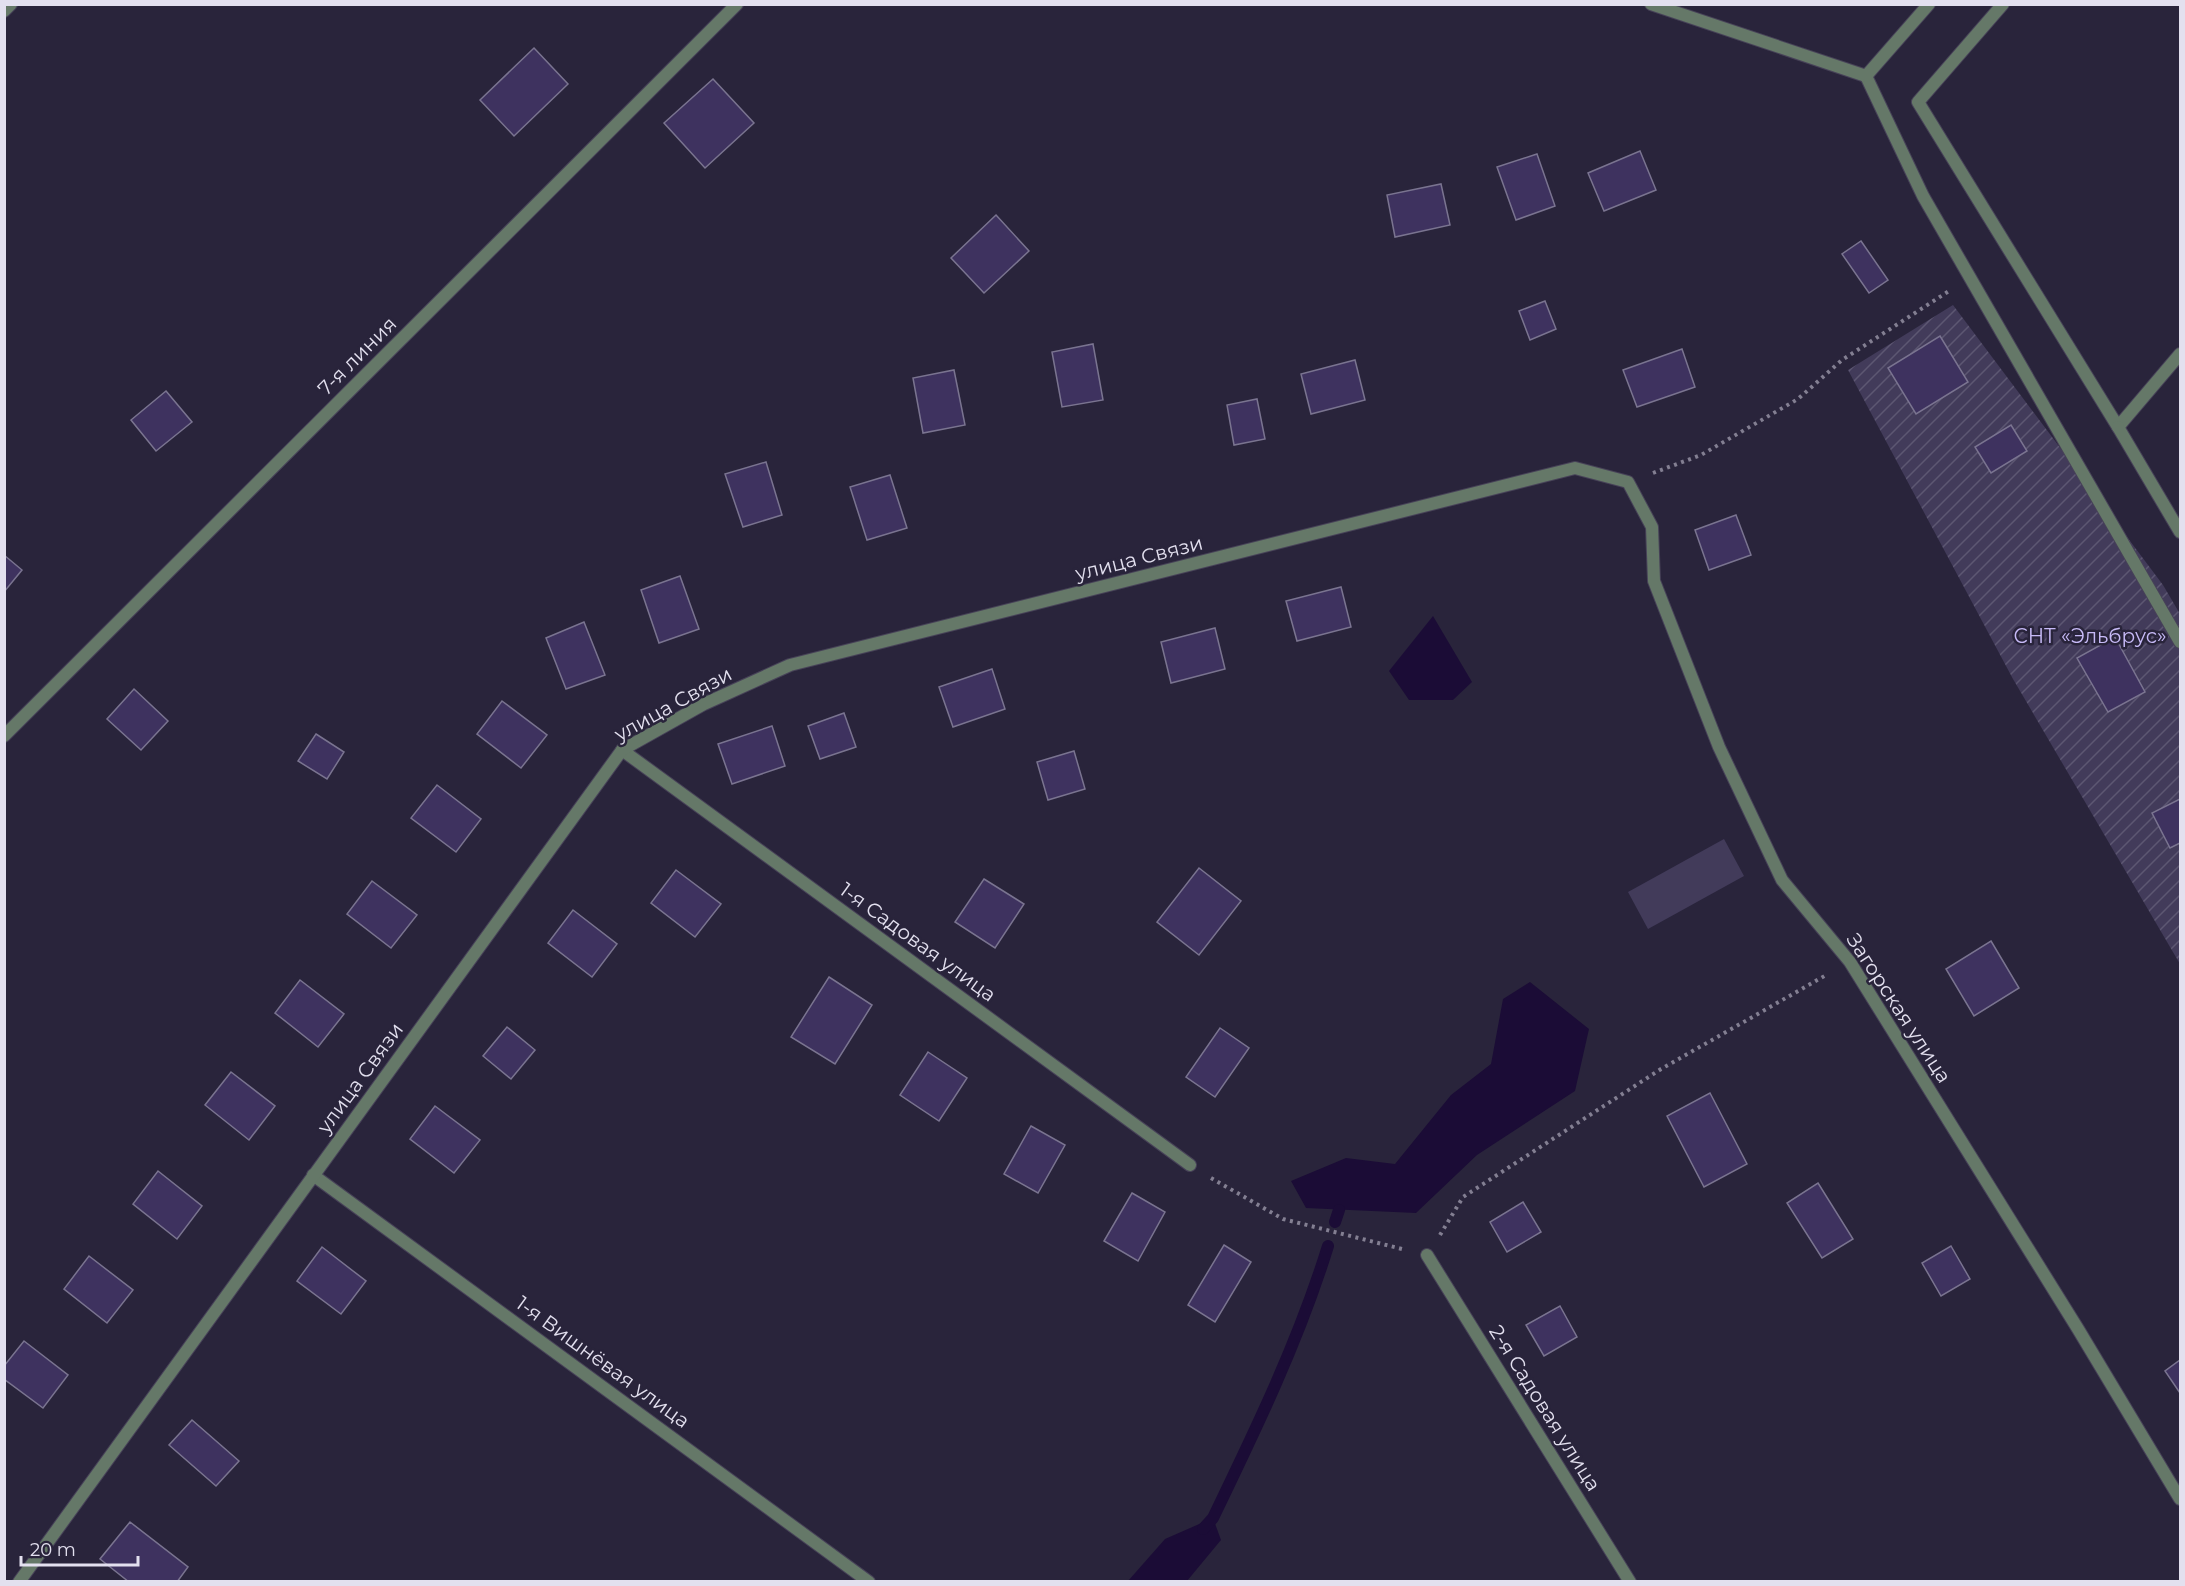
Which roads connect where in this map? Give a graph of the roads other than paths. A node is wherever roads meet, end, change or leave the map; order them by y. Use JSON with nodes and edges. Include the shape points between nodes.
{"nodes":[{"id":1,"x":11,"y":4,"type":"edge"},
{"id":2,"x":737,"y":4,"type":"edge"},
{"id":3,"x":1651,"y":4,"type":"edge"},
{"id":4,"x":1929,"y":4,"type":"edge"},
{"id":5,"x":2003,"y":4,"type":"edge"},
{"id":6,"x":4,"y":11,"type":"edge"},
{"id":7,"x":1866,"y":76,"type":"junction"},
{"id":8,"x":2181,"y":354,"type":"edge"},
{"id":9,"x":2118,"y":427,"type":"junction"},
{"id":10,"x":1628,"y":482,"type":"joint"},
{"id":11,"x":2181,"y":532,"type":"edge"},
{"id":12,"x":2181,"y":642,"type":"edge"},
{"id":13,"x":4,"y":736,"type":"edge"},
{"id":14,"x":622,"y":750,"type":"junction"},
{"id":15,"x":1190,"y":1165,"type":"road end"},
{"id":16,"x":314,"y":1175,"type":"junction"},
{"id":17,"x":1427,"y":1255,"type":"road end"},
{"id":18,"x":2181,"y":1499,"type":"edge"},
{"id":19,"x":19,"y":1581,"type":"edge"},
{"id":20,"x":869,"y":1581,"type":"edge"},
{"id":21,"x":1630,"y":1581,"type":"edge"}],
"edges":[{"from":1,"to":6,"type":"street"},
{"from":2,"to":13,"type":"street","name":"7-я линия"},
{"from":3,"to":7,"type":"street"},
{"from":4,"to":7,"type":"street"},
{"from":5,"to":9,"type":"street","via":[[1918,102]]},
{"from":7,"to":12,"type":"street","via":[[1923,196]]},
{"from":8,"to":9,"type":"street"},
{"from":9,"to":11,"type":"street"},
{"from":10,"to":14,"type":"street","name":"улица Связи","via":[[1575,468],[790,665],[704,704]]},
{"from":10,"to":18,"type":"street","name":"Загорская улица","via":[[1652,527],[1654,581],[1719,747],[1782,880],[1850,962]]},
{"from":14,"to":15,"type":"street","name":"1-я Садовая улица"},
{"from":14,"to":16,"type":"street","name":"улица Связи"},
{"from":16,"to":19,"type":"street","name":"улица Связи"},
{"from":16,"to":20,"type":"street","name":"1-я Вишнёвая улица"},
{"from":17,"to":21,"type":"street","name":"2-я Садовая улица"}]}
